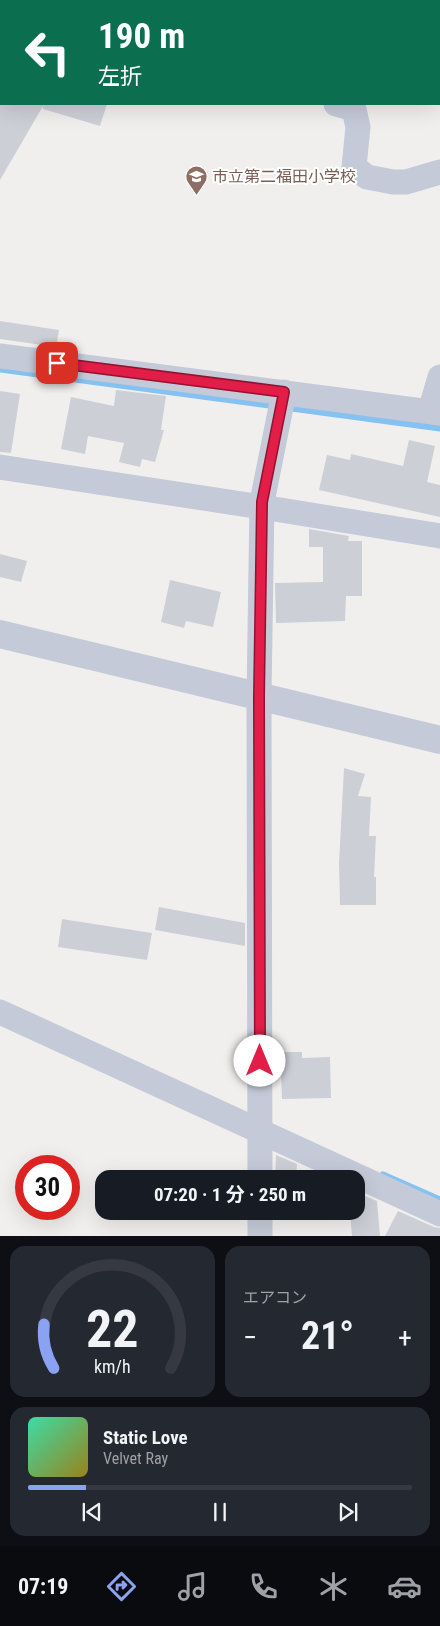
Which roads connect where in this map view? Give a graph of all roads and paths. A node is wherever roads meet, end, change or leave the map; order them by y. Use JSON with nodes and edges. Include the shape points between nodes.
{"nodes":[{"id":1,"x":340,"y":105,"type":"edge"},
{"id":2,"x":440,"y":172,"type":"edge"},
{"id":3,"x":0,"y":356,"type":"edge"},
{"id":4,"x":440,"y":377,"type":"edge"},
{"id":5,"x":282,"y":402,"type":"junction"},
{"id":6,"x":435,"y":412,"type":"edge"},
{"id":7,"x":0,"y":467,"type":"edge"},
{"id":8,"x":263,"y":500,"type":"junction"},
{"id":9,"x":440,"y":536,"type":"edge"},
{"id":10,"x":0,"y":634,"type":"edge"},
{"id":11,"x":259,"y":697,"type":"junction"},
{"id":12,"x":440,"y":740,"type":"edge"},
{"id":13,"x":0,"y":1012,"type":"edge"},
{"id":14,"x":260,"y":1126,"type":"junction"},
{"id":15,"x":260,"y":1170,"type":"edge"},
{"id":16,"x":440,"y":1214,"type":"edge"},
{"id":17,"x":260,"y":1220,"type":"edge"},
{"id":18,"x":260,"y":1236,"type":"edge"}],
"edges":[{"from":1,"to":2,"type":"street","via":[[354,109],[358,127],[354,167],[367,177],[406,182]]},
{"from":3,"to":5,"type":"street"},
{"from":4,"to":6,"type":"street"},
{"from":5,"to":6,"type":"street"},
{"from":5,"to":8,"type":"street"},
{"from":7,"to":8,"type":"street"},
{"from":8,"to":9,"type":"street"},
{"from":8,"to":11,"type":"street"},
{"from":10,"to":11,"type":"street"},
{"from":11,"to":12,"type":"street"},
{"from":11,"to":14,"type":"street"},
{"from":13,"to":14,"type":"street"},
{"from":14,"to":15,"type":"street"},
{"from":14,"to":16,"type":"street"},
{"from":17,"to":18,"type":"street"}]}
